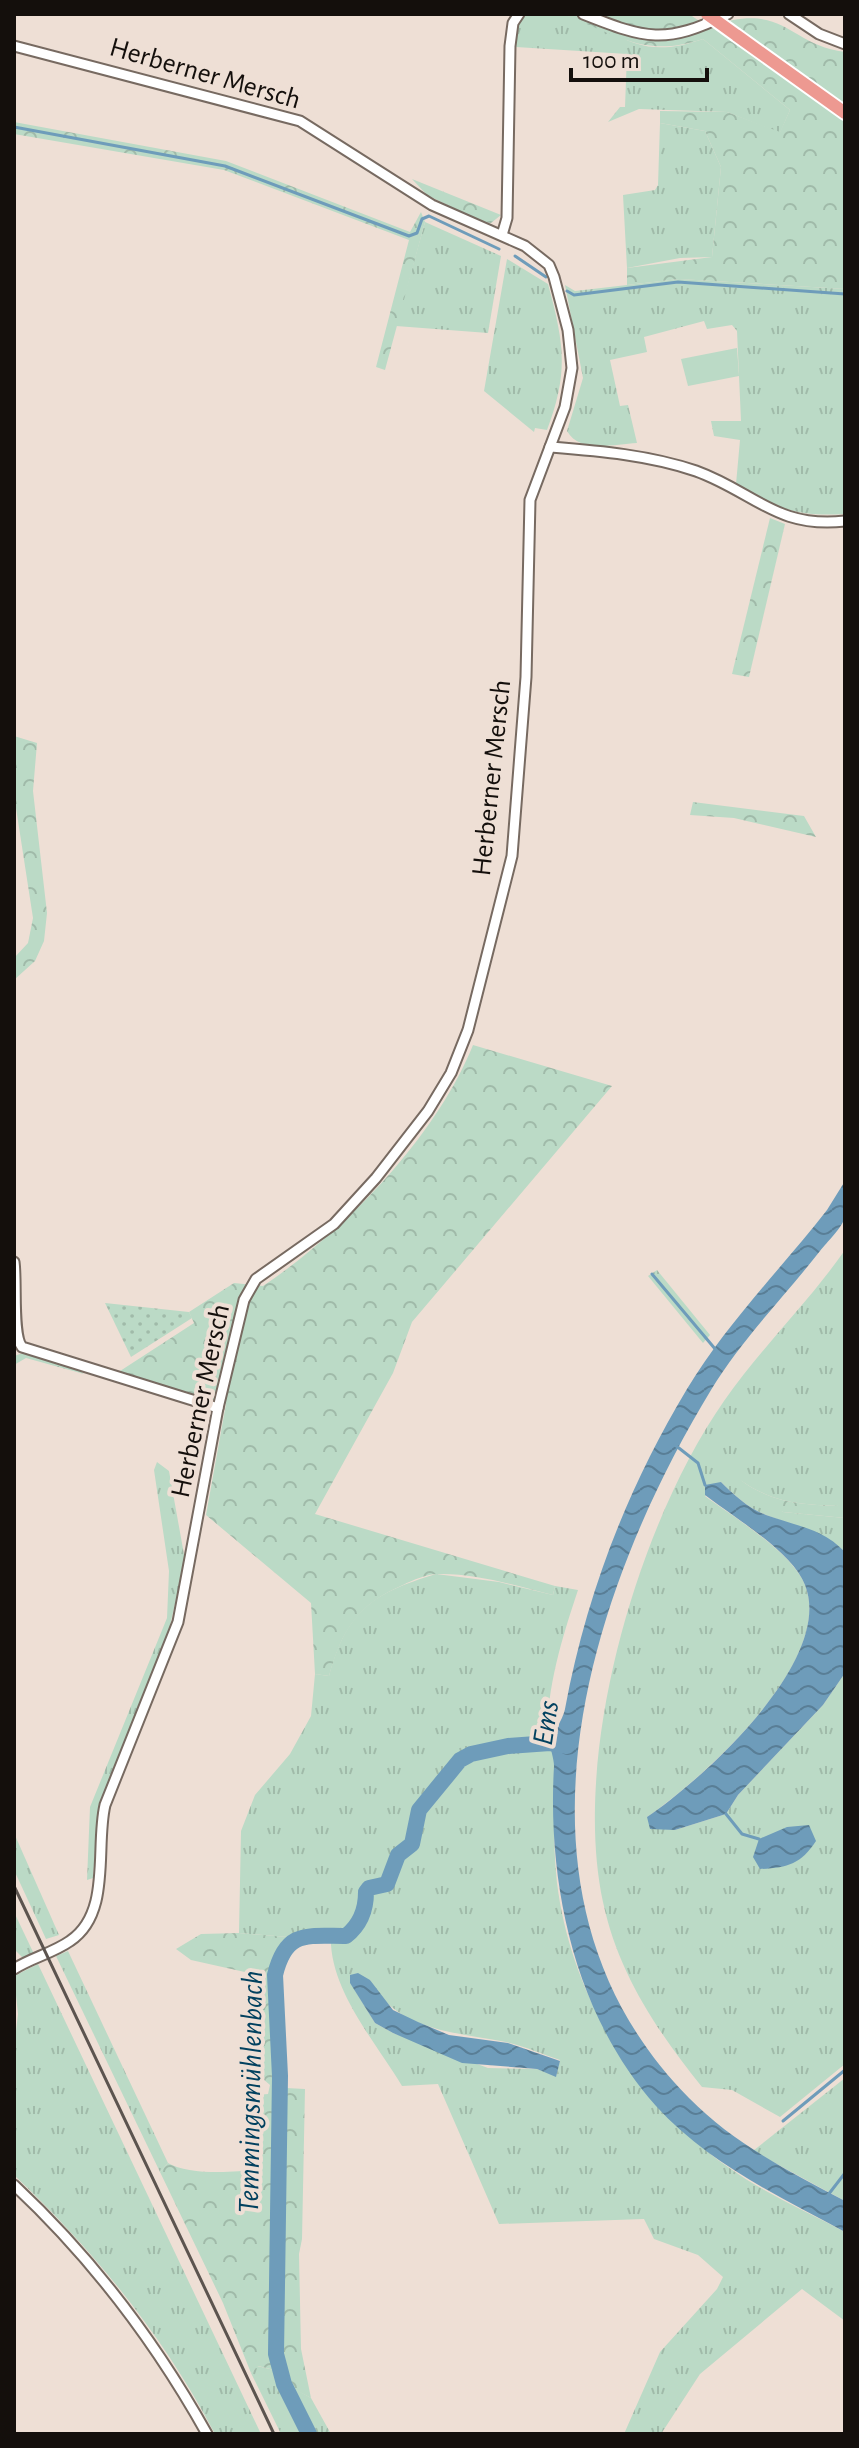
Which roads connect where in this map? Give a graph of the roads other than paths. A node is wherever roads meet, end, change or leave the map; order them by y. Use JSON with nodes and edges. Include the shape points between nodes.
{"nodes":[{"id":1,"x":519,"y":14,"type":"edge"},
{"id":2,"x":583,"y":14,"type":"edge"},
{"id":3,"x":707,"y":14,"type":"edge"},
{"id":4,"x":728,"y":14,"type":"edge"},
{"id":5,"x":789,"y":14,"type":"edge"},
{"id":6,"x":845,"y":44,"type":"edge"},
{"id":7,"x":14,"y":46,"type":"edge"},
{"id":8,"x":845,"y":113,"type":"edge"},
{"id":9,"x":502,"y":235,"type":"junction"},
{"id":10,"x":550,"y":447,"type":"junction"},
{"id":11,"x":845,"y":521,"type":"edge"},
{"id":12,"x":14,"y":1262,"type":"edge"},
{"id":13,"x":218,"y":1408,"type":"junction"},
{"id":14,"x":15,"y":1965,"type":"edge"},
{"id":15,"x":14,"y":2185,"type":"edge"},
{"id":16,"x":207,"y":2434,"type":"edge"}],
"edges":[{"from":1,"to":9,"type":"street","via":[[510,46],[507,218]]},
{"from":2,"to":4,"type":"street","via":[[657,37],[692,30]]},
{"from":3,"to":8,"type":"main road","bridge":true},
{"from":5,"to":6,"type":"street"},
{"from":7,"to":9,"type":"street","name":"Herberner Mersch","via":[[300,121],[432,205]]},
{"from":9,"to":10,"type":"street","name":"Herberner Mersch","via":[[549,265],[568,330],[572,368]]},
{"from":10,"to":11,"type":"street","via":[[617,452],[693,470],[789,518],[806,523]]},
{"from":10,"to":13,"type":"street","name":"Herberner Mersch","via":[[530,500],[526,677],[512,856],[468,1030],[428,1111],[376,1178],[334,1224],[256,1279],[244,1300]]},
{"from":12,"to":13,"type":"street","via":[[16,1335],[22,1347]]},
{"from":13,"to":14,"type":"street","name":"Herberner Mersch","via":[[178,1622],[105,1805],[91,1918],[70,1941]]},
{"from":15,"to":16,"type":"street","via":[[117,2296]]}]}
